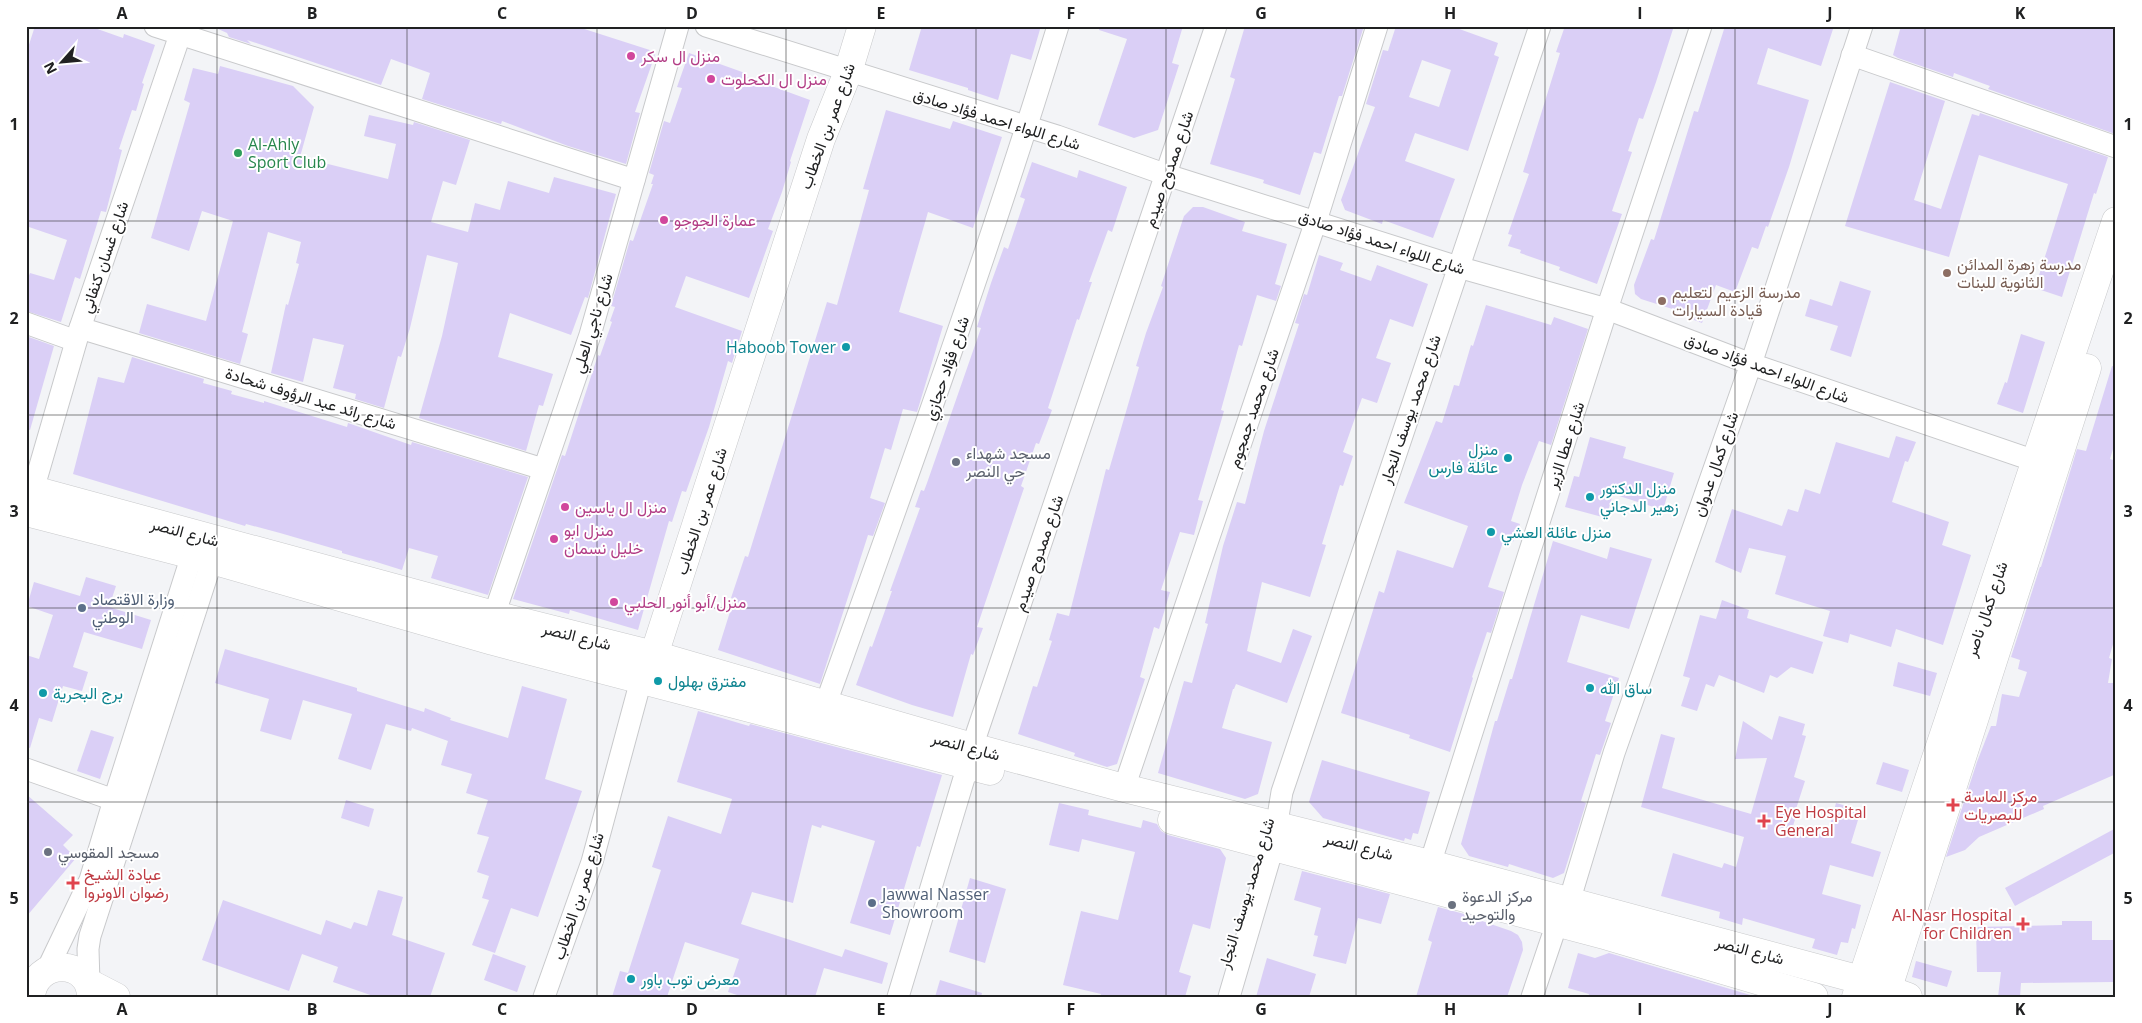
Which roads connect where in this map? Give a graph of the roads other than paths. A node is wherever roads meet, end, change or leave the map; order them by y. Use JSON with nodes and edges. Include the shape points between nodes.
{"nodes":[{"id":1,"x":155,"y":26,"type":"edge"},
{"id":2,"x":678,"y":26,"type":"edge"},
{"id":3,"x":706,"y":26,"type":"edge"},
{"id":4,"x":862,"y":26,"type":"edge"},
{"id":5,"x":1058,"y":26,"type":"edge"},
{"id":6,"x":1216,"y":26,"type":"edge"},
{"id":7,"x":1376,"y":26,"type":"edge"},
{"id":8,"x":1540,"y":26,"type":"edge"},
{"id":9,"x":1701,"y":26,"type":"edge"},
{"id":10,"x":1862,"y":26,"type":"edge"},
{"id":11,"x":182,"y":30,"type":"edge"},
{"id":12,"x":1852,"y":55,"type":"junction"},
{"id":13,"x":848,"y":72,"type":"junction"},
{"id":14,"x":1027,"y":128,"type":"junction"},
{"id":15,"x":2116,"y":147,"type":"edge"},
{"id":16,"x":1167,"y":175,"type":"junction"},
{"id":17,"x":634,"y":180,"type":"junction"},
{"id":18,"x":1316,"y":221,"type":"junction"},
{"id":19,"x":2116,"y":221,"type":"edge"},
{"id":20,"x":1458,"y":267,"type":"junction"},
{"id":21,"x":2116,"y":278,"type":"edge"},
{"id":22,"x":1607,"y":309,"type":"junction"},
{"id":23,"x":26,"y":323,"type":"edge"},
{"id":24,"x":78,"y":334,"type":"junction"},
{"id":25,"x":1751,"y":364,"type":"junction"},
{"id":26,"x":2046,"y":465,"type":"junction"},
{"id":27,"x":543,"y":469,"type":"junction"},
{"id":28,"x":28,"y":497,"type":"edge"},
{"id":29,"x":202,"y":557,"type":"junction"},
{"id":30,"x":494,"y":615,"type":"junction"},
{"id":31,"x":654,"y":655,"type":"junction"},
{"id":32,"x":641,"y":680,"type":"junction"},
{"id":33,"x":826,"y":706,"type":"junction"},
{"id":34,"x":970,"y":756,"type":"junction"},
{"id":35,"x":26,"y":768,"type":"edge"},
{"id":36,"x":1124,"y":788,"type":"junction"},
{"id":37,"x":114,"y":800,"type":"junction"},
{"id":38,"x":1268,"y":835,"type":"junction"},
{"id":39,"x":1430,"y":864,"type":"junction"},
{"id":40,"x":1563,"y":912,"type":"junction"},
{"id":41,"x":37,"y":969,"type":"edge"},
{"id":42,"x":1858,"y":988,"type":"edge"},
{"id":43,"x":90,"y":990,"type":"edge"},
{"id":44,"x":1894,"y":994,"type":"edge"},
{"id":45,"x":31,"y":997,"type":"edge"},
{"id":46,"x":116,"y":997,"type":"edge"},
{"id":47,"x":544,"y":997,"type":"edge"},
{"id":48,"x":898,"y":997,"type":"edge"},
{"id":49,"x":1214,"y":997,"type":"edge"},
{"id":50,"x":1229,"y":997,"type":"edge"},
{"id":51,"x":1532,"y":997,"type":"edge"},
{"id":52,"x":1814,"y":997,"type":"edge"}],
"edges":[{"from":1,"to":11,"type":"street"},
{"from":2,"to":17,"type":"street","name":"شارع ناجي العلي"},
{"from":3,"to":13,"type":"street","name":"شارع اللواء احمد فؤاد صادق"},
{"from":4,"to":13,"type":"main road","name":"شارع عمر بن الخطاب"},
{"from":5,"to":14,"type":"street","name":"شارع فؤاد حجازي"},
{"from":6,"to":16,"type":"street","name":"شارع ممدوح صيدم"},
{"from":7,"to":18,"type":"street","name":"شارع محمد جمجوم"},
{"from":8,"to":20,"type":"street","name":"شارع محمد يوسف النجار"},
{"from":9,"to":22,"type":"street","name":"شارع عطا الزير"},
{"from":10,"to":12,"type":"street","name":"شارع كمال عدوان"},
{"from":11,"to":17,"type":"street"},
{"from":11,"to":24,"type":"street","name":"شارع غسان كنفاني"},
{"from":12,"to":15,"type":"street"},
{"from":12,"to":25,"type":"street","name":"شارع كمال عدوان"},
{"from":13,"to":14,"type":"street","name":"شارع اللواء احمد فؤاد صادق"},
{"from":13,"to":31,"type":"main road","name":"شارع عمر بن الخطاب","via":[[820,139]]},
{"from":14,"to":16,"type":"street","name":"شارع اللواء احمد فؤاد صادق"},
{"from":14,"to":33,"type":"street","name":"شارع فؤاد حجازي"},
{"from":16,"to":18,"type":"street","name":"شارع اللواء احمد فؤاد صادق"},
{"from":16,"to":34,"type":"street","name":"شارع ممدوح صيدم"},
{"from":17,"to":27,"type":"street","name":"شارع ناجي العلي","via":[[590,335]]},
{"from":18,"to":20,"type":"street","name":"شارع اللواء احمد فؤاد صادق"},
{"from":18,"to":36,"type":"street","name":"شارع محمد جمجوم"},
{"from":19,"to":26,"type":"main road","name":"شارع كمال ناصر"},
{"from":20,"to":22,"type":"street","name":"شارع اللواء احمد فؤاد صادق"},
{"from":20,"to":38,"type":"street","name":"شارع محمد يوسف النجار"},
{"from":21,"to":26,"type":"main road","name":"شارع كمال ناصر"},
{"from":22,"to":25,"type":"street","name":"شارع اللواء احمد فؤاد صادق"},
{"from":22,"to":39,"type":"street","name":"شارع عطا الزير"},
{"from":23,"to":24,"type":"street","name":"شارع رائد عبد الرؤوف شحادة"},
{"from":24,"to":27,"type":"street","name":"شارع رائد عبد الرؤوف شحادة"},
{"from":24,"to":28,"type":"street","name":"شارع غسان كنفاني"},
{"from":25,"to":26,"type":"street","name":"شارع اللواء احمد فؤاد صادق"},
{"from":25,"to":40,"type":"street","name":"شارع كمال عدوان","via":[[1614,753]]},
{"from":26,"to":42,"type":"main road","name":"شارع كمال ناصر"},
{"from":26,"to":44,"type":"main road","name":"شارع كمال ناصر"},
{"from":27,"to":30,"type":"street","name":"شارع ناجي العلي"},
{"from":28,"to":29,"type":"main road","name":"شارع النصر"},
{"from":28,"to":30,"type":"main road","name":"شارع النصر"},
{"from":29,"to":32,"type":"main road","name":"شارع النصر"},
{"from":29,"to":37,"type":"street"},
{"from":29,"to":43,"type":"street","via":[[90,936]]},
{"from":30,"to":31,"type":"main road","name":"شارع النصر"},
{"from":31,"to":32,"type":"street","name":"شارع عمر بن الخطاب"},
{"from":31,"to":33,"type":"main road","name":"شارع النصر"},
{"from":32,"to":34,"type":"main road","name":"شارع النصر","via":[[940,760]]},
{"from":32,"to":47,"type":"street","name":"شارع عمر بن الخطاب","via":[[592,862]]},
{"from":33,"to":34,"type":"main road","name":"شارع النصر"},
{"from":34,"to":36,"type":"main road","name":"شارع النصر"},
{"from":34,"to":38,"type":"main road","name":"شارع النصر"},
{"from":34,"to":48,"type":"street","name":"شارع ممدوح صيدم"},
{"from":35,"to":37,"type":"street"},
{"from":36,"to":38,"type":"main road","name":"شارع النصر"},
{"from":37,"to":41,"type":"street","via":[[90,880]]},
{"from":38,"to":39,"type":"main road","name":"شارع النصر"},
{"from":38,"to":40,"type":"main road","name":"شارع النصر"},
{"from":38,"to":49,"type":"street","name":"شارع محمد يوسف النجار"},
{"from":38,"to":50,"type":"street","name":"شارع محمد يوسف النجار"},
{"from":39,"to":40,"type":"main road","name":"شارع النصر"},
{"from":40,"to":42,"type":"main road","name":"شارع النصر"},
{"from":40,"to":51,"type":"street","name":"شارع كمال عدوان"},
{"from":40,"to":52,"type":"main road","name":"شارع النصر"},
{"from":41,"to":43,"type":"main road","via":[[62,966],[76,970]]},
{"from":41,"to":45,"type":"main road"},
{"from":42,"to":44,"type":"main road","name":"شارع النصر"},
{"from":43,"to":46,"type":"main road"}]}
